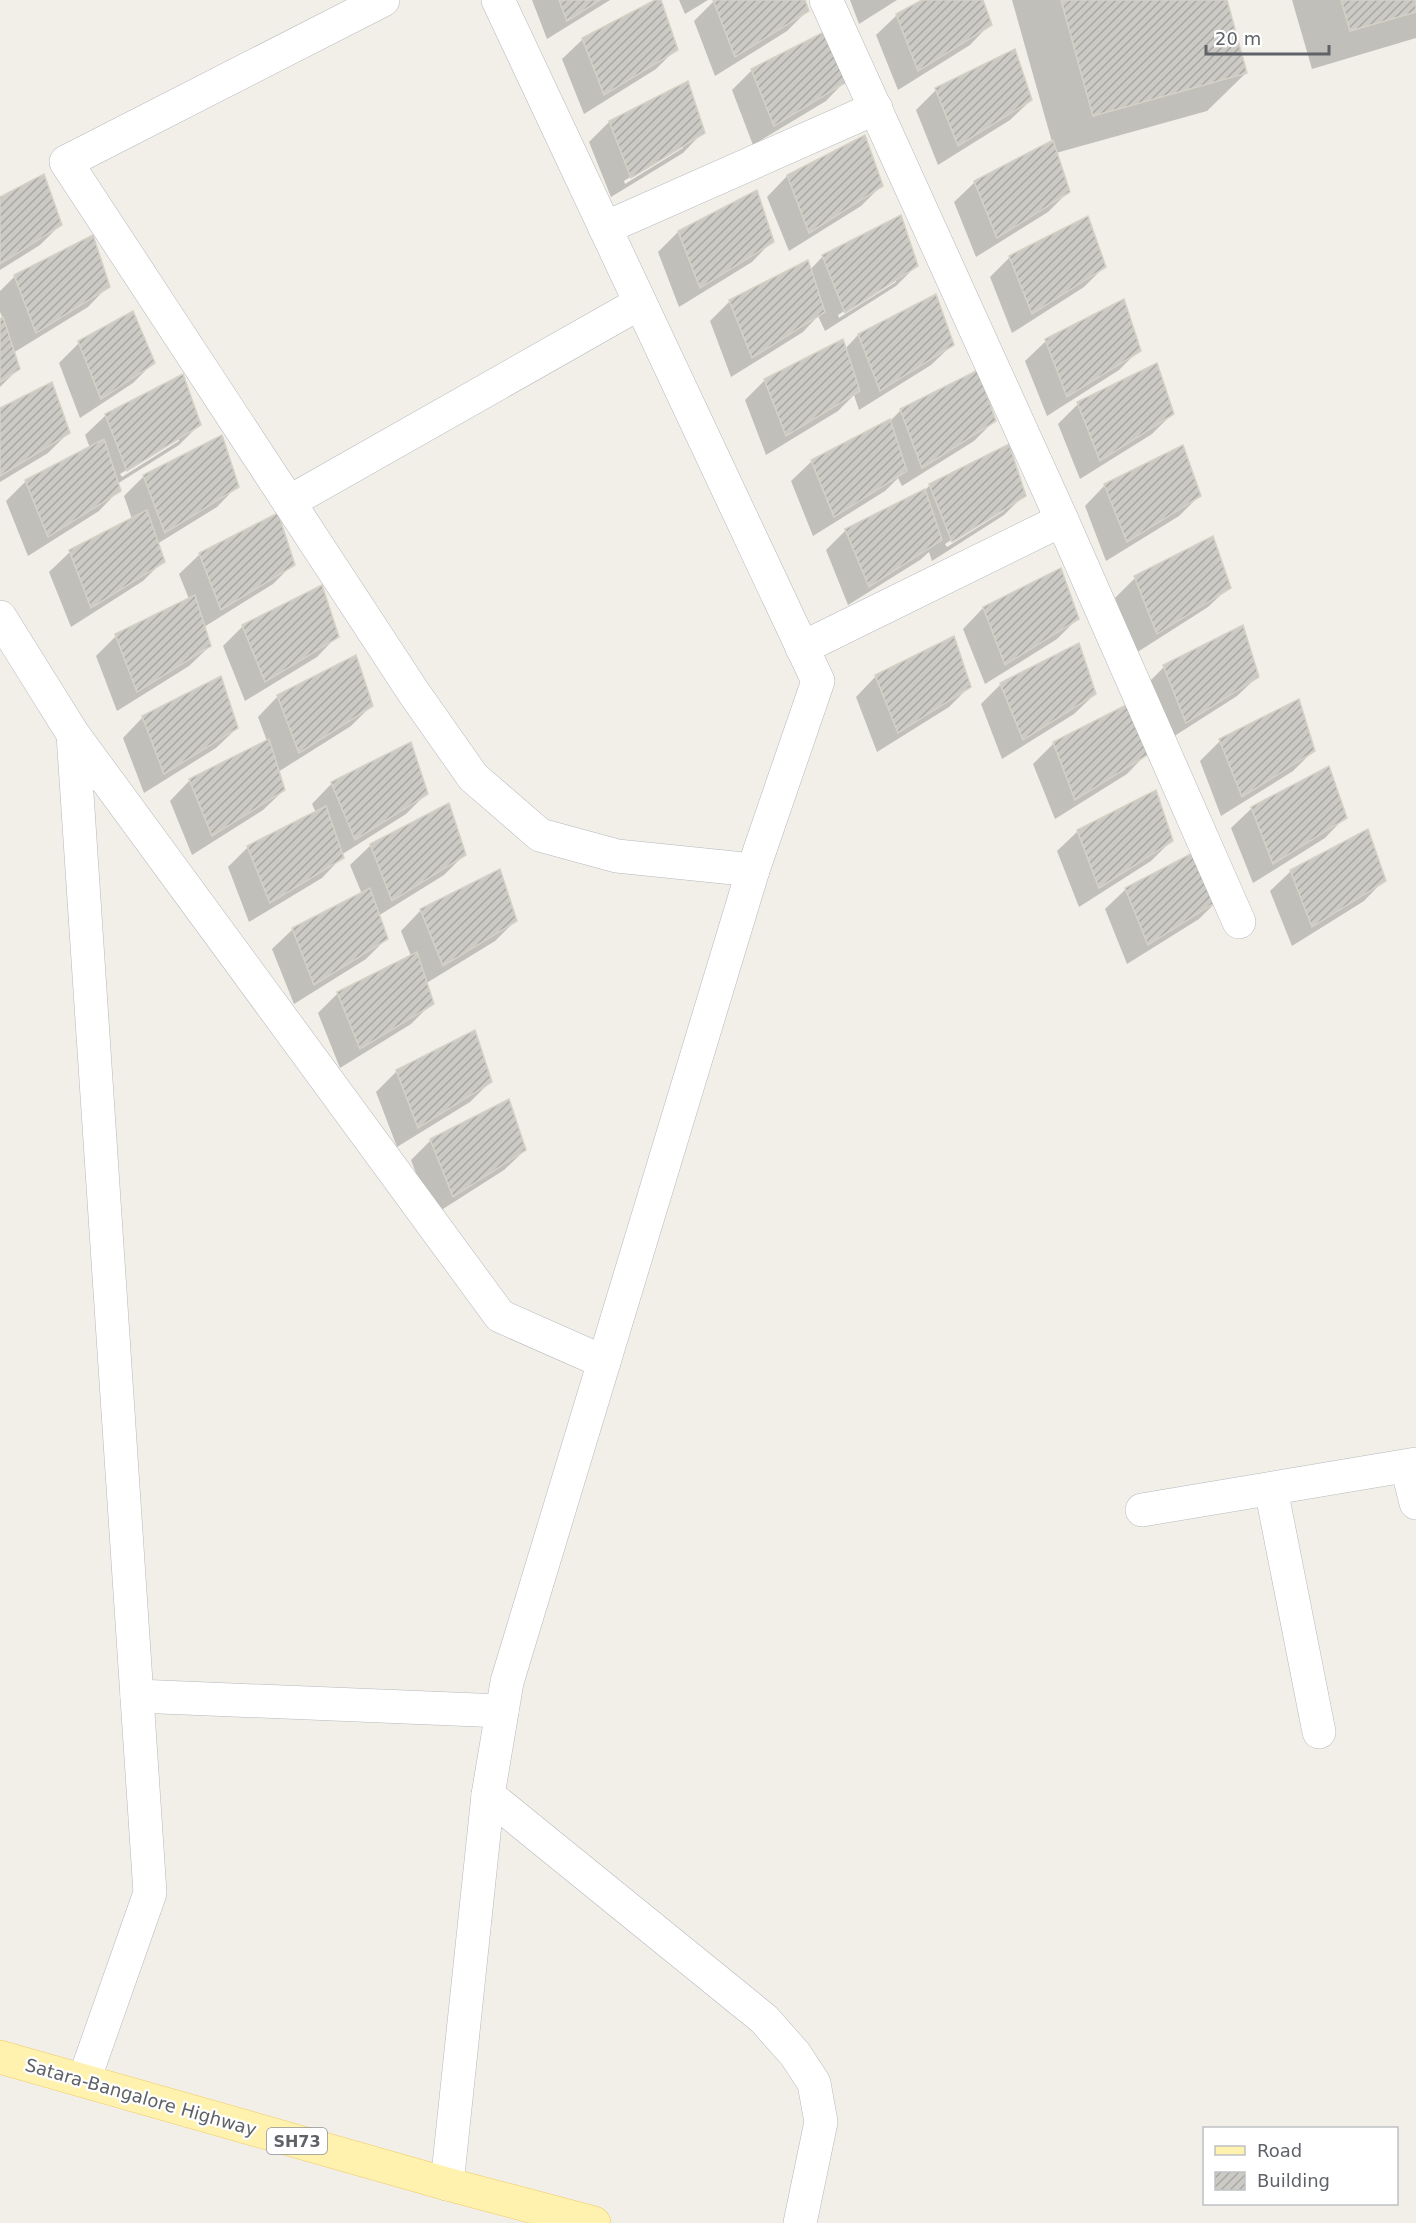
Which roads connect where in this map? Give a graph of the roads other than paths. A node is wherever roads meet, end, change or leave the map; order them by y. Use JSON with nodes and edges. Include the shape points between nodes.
{"nodes":[{"id":1,"x":383,"y":0,"type":"edge"},
{"id":2,"x":498,"y":0,"type":"edge"},
{"id":3,"x":826,"y":0,"type":"edge"},
{"id":4,"x":876,"y":108,"type":"junction"},
{"id":5,"x":605,"y":228,"type":"junction"},
{"id":6,"x":640,"y":303,"type":"junction"},
{"id":7,"x":289,"y":502,"type":"junction"},
{"id":8,"x":1062,"y":520,"type":"junction"},
{"id":9,"x":0,"y":617,"type":"edge"},
{"id":10,"x":802,"y":648,"type":"junction"},
{"id":11,"x":73,"y":734,"type":"junction"},
{"id":12,"x":753,"y":870,"type":"junction"},
{"id":13,"x":1239,"y":922,"type":"dead end"},
{"id":14,"x":604,"y":1362,"type":"junction"},
{"id":15,"x":1412,"y":1465,"type":"edge"},
{"id":16,"x":1271,"y":1489,"type":"junction"},
{"id":17,"x":1416,"y":1503,"type":"edge"},
{"id":18,"x":1142,"y":1510,"type":"dead end"},
{"id":19,"x":137,"y":1696,"type":"junction"},
{"id":20,"x":502,"y":1712,"type":"junction"},
{"id":21,"x":1319,"y":1732,"type":"dead end"},
{"id":22,"x":488,"y":1795,"type":"junction"},
{"id":23,"x":0,"y":2057,"type":"edge"},
{"id":24,"x":84,"y":2080,"type":"junction"},
{"id":25,"x":447,"y":2184,"type":"junction"},
{"id":26,"x":594,"y":2223,"type":"edge"},
{"id":27,"x":800,"y":2223,"type":"edge"}],
"edges":[{"from":1,"to":7,"type":"street","via":[[66,162]]},
{"from":2,"to":5,"type":"street"},
{"from":3,"to":4,"type":"street"},
{"from":4,"to":5,"type":"street"},
{"from":4,"to":8,"type":"street"},
{"from":5,"to":6,"type":"street"},
{"from":6,"to":7,"type":"street"},
{"from":6,"to":10,"type":"street"},
{"from":7,"to":12,"type":"street","via":[[473,777],[540,835],[617,856]]},
{"from":8,"to":10,"type":"street"},
{"from":8,"to":13,"type":"street"},
{"from":9,"to":11,"type":"street"},
{"from":10,"to":12,"type":"street","via":[[818,681]]},
{"from":11,"to":14,"type":"street","via":[[500,1316]]},
{"from":11,"to":19,"type":"street"},
{"from":12,"to":14,"type":"street"},
{"from":14,"to":20,"type":"street","via":[[507,1682]]},
{"from":15,"to":16,"type":"street"},
{"from":15,"to":17,"type":"street"},
{"from":16,"to":18,"type":"street"},
{"from":16,"to":21,"type":"street"},
{"from":19,"to":20,"type":"street"},
{"from":19,"to":24,"type":"street","via":[[150,1893]]},
{"from":20,"to":22,"type":"street"},
{"from":22,"to":25,"type":"street"},
{"from":22,"to":27,"type":"street","via":[[764,2019],[795,2054],[814,2083],[820,2122]]},
{"from":23,"to":24,"type":"main road","name":"Satara-Bangalore Highway","number":"SH73"},
{"from":24,"to":25,"type":"main road","name":"Satara-Bangalore Highway","number":"SH73"},
{"from":25,"to":26,"type":"main road","name":"Satara-Bangalore Highway","number":"SH73"}]}
